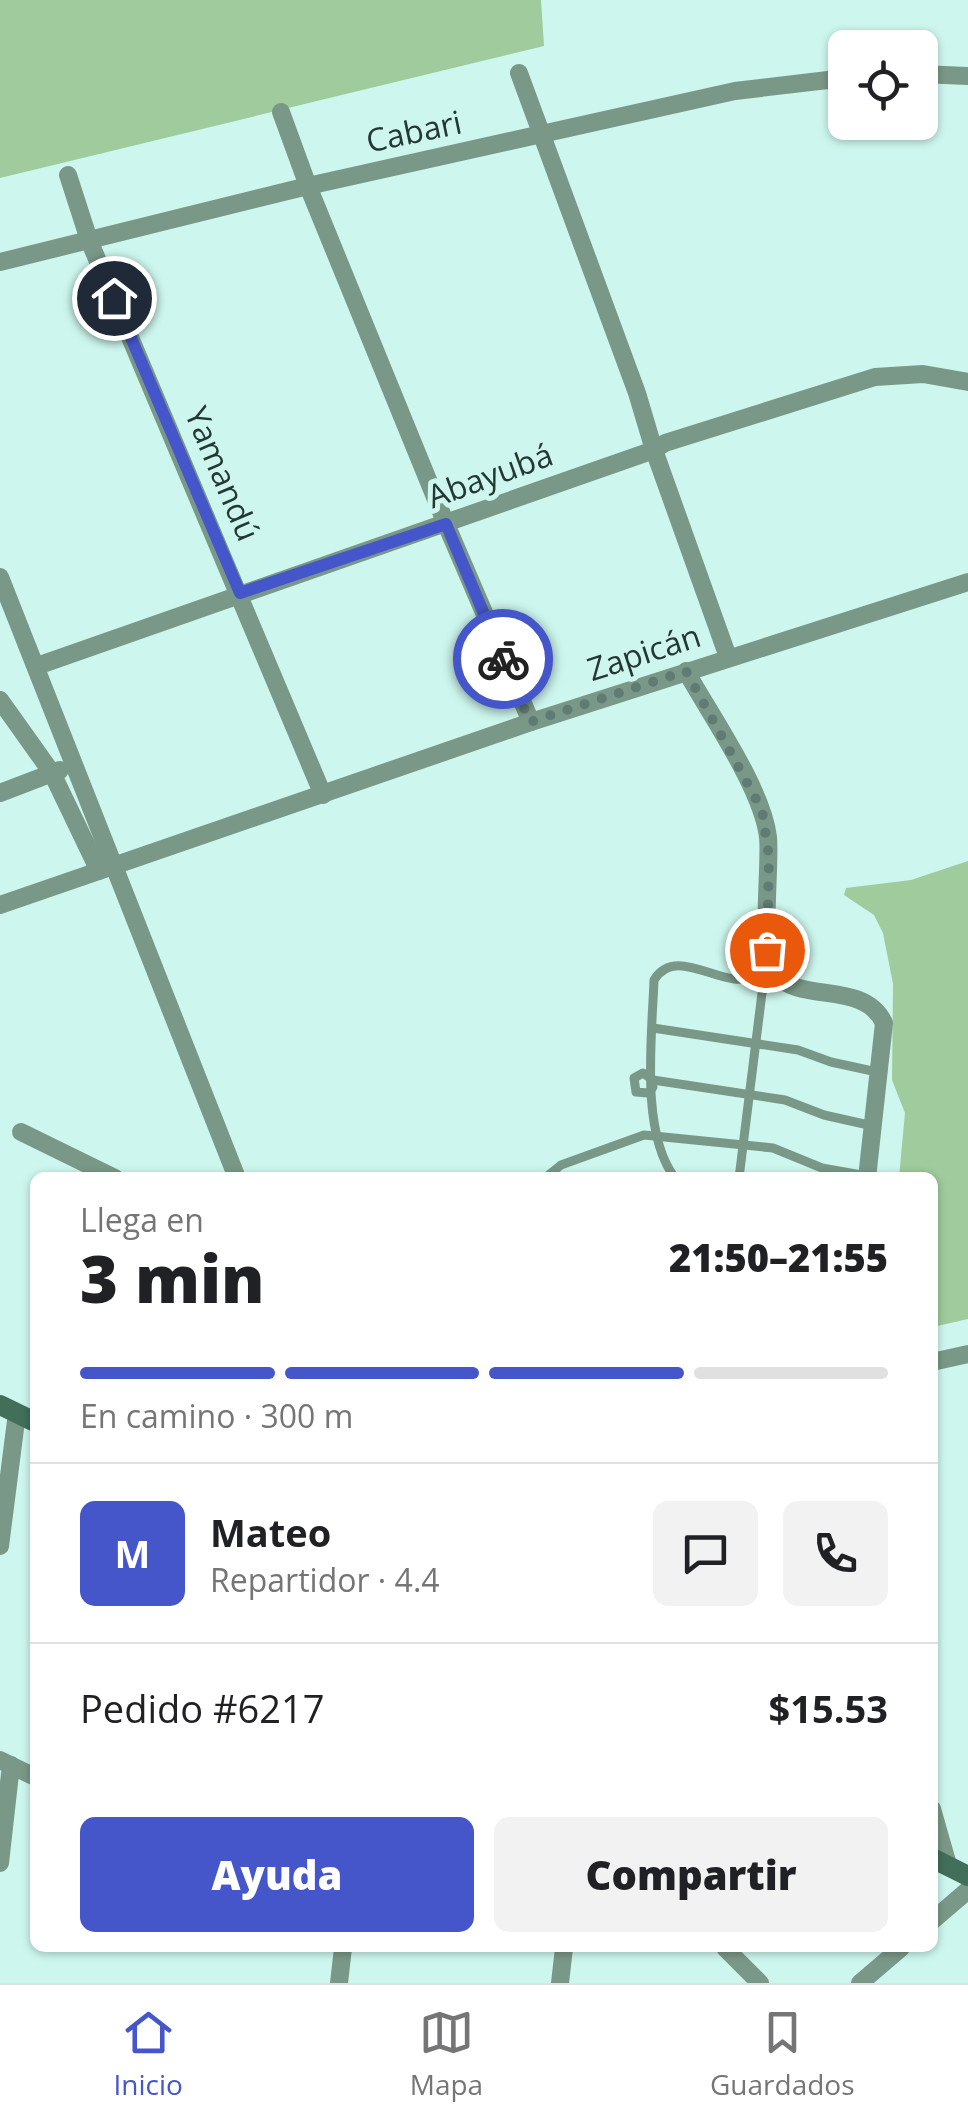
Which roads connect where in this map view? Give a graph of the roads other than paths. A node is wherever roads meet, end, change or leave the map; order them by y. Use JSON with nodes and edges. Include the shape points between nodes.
{"nodes":[{"id":1,"x":519,"y":73,"type":"dead end"},
{"id":2,"x":938,"y":75,"type":"edge"},
{"id":3,"x":968,"y":76,"type":"edge"},
{"id":4,"x":828,"y":80,"type":"edge"},
{"id":5,"x":281,"y":112,"type":"dead end"},
{"id":6,"x":541,"y":134,"type":"junction"},
{"id":7,"x":68,"y":176,"type":"dead end"},
{"id":8,"x":308,"y":186,"type":"junction"},
{"id":9,"x":89,"y":240,"type":"junction"},
{"id":10,"x":0,"y":262,"type":"edge"},
{"id":11,"x":968,"y":382,"type":"edge"},
{"id":12,"x":654,"y":450,"type":"junction"},
{"id":13,"x":446,"y":524,"type":"junction"},
{"id":14,"x":0,"y":578,"type":"edge"},
{"id":15,"x":968,"y":582,"type":"edge"},
{"id":16,"x":240,"y":593,"type":"junction"},
{"id":17,"x":728,"y":657,"type":"junction"},
{"id":18,"x":38,"y":666,"type":"junction"},
{"id":19,"x":686,"y":671,"type":"junction"},
{"id":20,"x":0,"y":700,"type":"edge"},
{"id":21,"x":530,"y":722,"type":"junction"},
{"id":22,"x":76,"y":763,"type":"junction"},
{"id":23,"x":52,"y":773,"type":"junction"},
{"id":24,"x":0,"y":793,"type":"edge"},
{"id":25,"x":322,"y":795,"type":"junction"},
{"id":26,"x":106,"y":868,"type":"junction"},
{"id":27,"x":0,"y":905,"type":"edge"},
{"id":28,"x":773,"y":972,"type":"junction"},
{"id":29,"x":653,"y":1028,"type":"junction"},
{"id":30,"x":754,"y":1044,"type":"junction"},
{"id":31,"x":880,"y":1072,"type":"junction"},
{"id":32,"x":653,"y":1084,"type":"junction"},
{"id":33,"x":748,"y":1095,"type":"junction"},
{"id":34,"x":873,"y":1126,"type":"junction"},
{"id":35,"x":20,"y":1132,"type":"dead end"},
{"id":36,"x":657,"y":1136,"type":"junction"},
{"id":37,"x":742,"y":1143,"type":"junction"},
{"id":38,"x":103,"y":1172,"type":"edge"},
{"id":39,"x":234,"y":1172,"type":"edge"},
{"id":40,"x":552,"y":1172,"type":"edge"},
{"id":41,"x":672,"y":1172,"type":"edge"},
{"id":42,"x":739,"y":1172,"type":"edge"},
{"id":43,"x":842,"y":1172,"type":"edge"},
{"id":44,"x":867,"y":1172,"type":"edge"},
{"id":45,"x":968,"y":1354,"type":"edge"},
{"id":46,"x":938,"y":1361,"type":"edge"},
{"id":47,"x":17,"y":1413,"type":"edge"},
{"id":48,"x":0,"y":1546,"type":"edge"},
{"id":49,"x":5,"y":1762,"type":"edge"},
{"id":50,"x":30,"y":1774,"type":"edge"},
{"id":51,"x":940,"y":1862,"type":"edge"},
{"id":52,"x":0,"y":1863,"type":"edge"},
{"id":53,"x":968,"y":1876,"type":"edge"},
{"id":54,"x":968,"y":1890,"type":"edge"},
{"id":55,"x":938,"y":1916,"type":"edge"},
{"id":56,"x":343,"y":1952,"type":"edge"},
{"id":57,"x":564,"y":1952,"type":"edge"},
{"id":58,"x":730,"y":1952,"type":"edge"},
{"id":59,"x":897,"y":1952,"type":"edge"},
{"id":60,"x":339,"y":1983,"type":"edge"},
{"id":61,"x":560,"y":1983,"type":"edge"},
{"id":62,"x":760,"y":1983,"type":"edge"},
{"id":63,"x":860,"y":1983,"type":"edge"}],
"edges":[{"from":1,"to":6,"type":"street"},
{"from":2,"to":3,"type":"street"},
{"from":4,"to":6,"type":"street","name":"Cabari","via":[[735,91]]},
{"from":5,"to":8,"type":"street"},
{"from":6,"to":8,"type":"street","name":"Cabari"},
{"from":6,"to":12,"type":"street"},
{"from":7,"to":9,"type":"street","name":"Yamandú"},
{"from":8,"to":9,"type":"street","name":"Cabari"},
{"from":8,"to":13,"type":"street"},
{"from":9,"to":10,"type":"street","name":"Cabari"},
{"from":9,"to":16,"type":"street","name":"Yamandú"},
{"from":11,"to":12,"type":"street","name":"Abayubá","via":[[923,374],[875,377]]},
{"from":12,"to":13,"type":"street","name":"Abayubá"},
{"from":12,"to":17,"type":"street"},
{"from":13,"to":16,"type":"street","name":"Abayubá"},
{"from":13,"to":21,"type":"street"},
{"from":14,"to":18,"type":"street"},
{"from":15,"to":17,"type":"street","name":"Zapicán"},
{"from":16,"to":18,"type":"street","name":"Abayubá"},
{"from":16,"to":25,"type":"street","name":"Yamandú"},
{"from":17,"to":19,"type":"street","name":"Zapicán"},
{"from":18,"to":22,"type":"street"},
{"from":19,"to":21,"type":"street","name":"Zapicán"},
{"from":19,"to":28,"type":"street","via":[[762,810]]},
{"from":20,"to":23,"type":"street"},
{"from":21,"to":25,"type":"street","name":"Zapicán"},
{"from":22,"to":23,"type":"street"},
{"from":22,"to":26,"type":"street"},
{"from":23,"to":24,"type":"street"},
{"from":23,"to":26,"type":"street"},
{"from":25,"to":26,"type":"street","name":"Zapicán"},
{"from":26,"to":27,"type":"street","name":"Zapicán"},
{"from":26,"to":39,"type":"street"},
{"from":28,"to":29,"type":"lane","via":[[738,979],[679,965],[663,969],[654,980]]},
{"from":28,"to":30,"type":"lane","via":[[762,993]]},
{"from":28,"to":31,"type":"street","via":[[786,982],[865,1002],[880,1014]]},
{"from":29,"to":30,"type":"lane"},
{"from":29,"to":32,"type":"lane"},
{"from":30,"to":31,"type":"lane"},
{"from":30,"to":33,"type":"lane"},
{"from":31,"to":34,"type":"street"},
{"from":32,"to":33,"type":"lane"},
{"from":32,"to":36,"type":"lane"},
{"from":33,"to":34,"type":"lane"},
{"from":33,"to":37,"type":"lane"},
{"from":34,"to":44,"type":"street"},
{"from":35,"to":38,"type":"street"},
{"from":36,"to":37,"type":"lane"},
{"from":36,"to":40,"type":"lane","via":[[644,1135]]},
{"from":36,"to":41,"type":"lane"},
{"from":37,"to":42,"type":"lane"},
{"from":37,"to":43,"type":"lane"},
{"from":45,"to":46,"type":"street"},
{"from":47,"to":48,"type":"street"},
{"from":49,"to":50,"type":"street"},
{"from":49,"to":52,"type":"street"},
{"from":51,"to":53,"type":"street"},
{"from":54,"to":55,"type":"street"},
{"from":56,"to":60,"type":"street"},
{"from":57,"to":61,"type":"street"},
{"from":58,"to":62,"type":"street"},
{"from":59,"to":63,"type":"street"}]}
